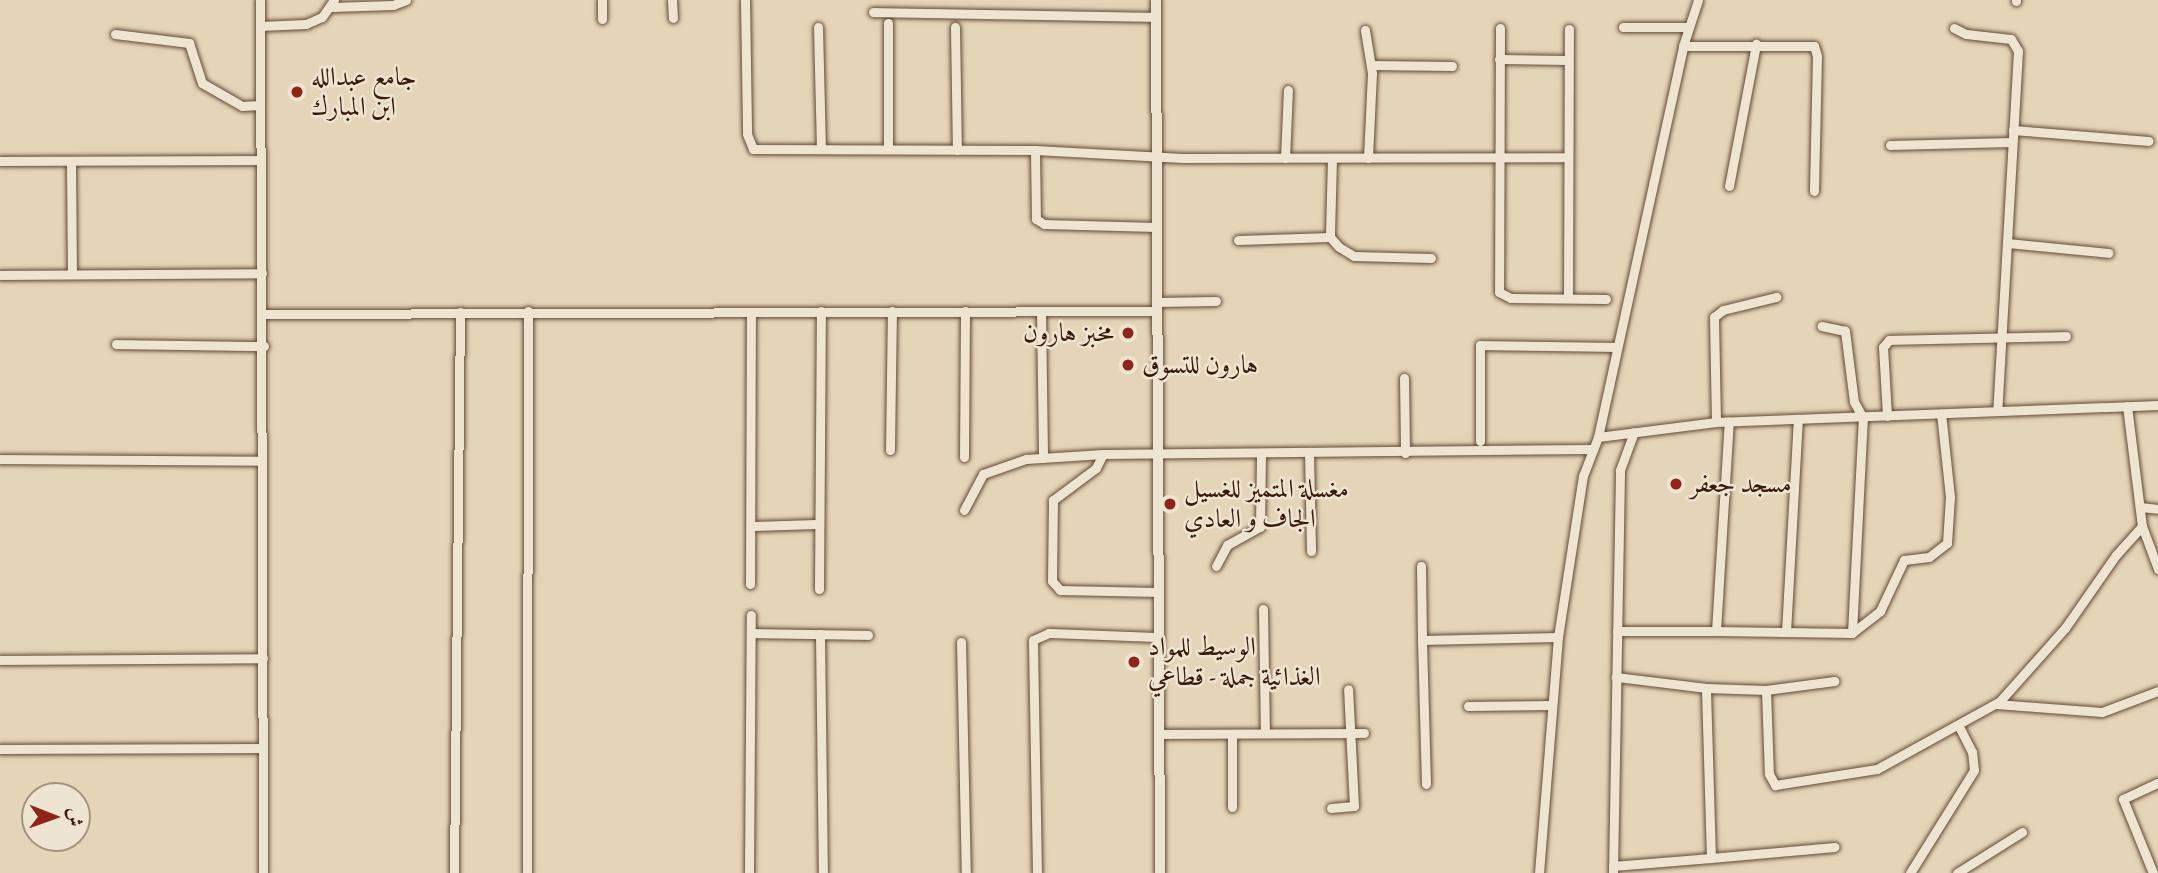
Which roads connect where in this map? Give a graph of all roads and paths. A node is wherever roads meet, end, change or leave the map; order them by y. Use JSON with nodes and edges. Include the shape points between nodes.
{"nodes":[{"id":1,"x":260,"y":0,"type":"edge"},
{"id":2,"x":406,"y":0,"type":"edge"},
{"id":3,"x":602,"y":0,"type":"edge"},
{"id":4,"x":673,"y":0,"type":"edge"},
{"id":5,"x":745,"y":0,"type":"edge"},
{"id":6,"x":1156,"y":0,"type":"edge"},
{"id":7,"x":1698,"y":0,"type":"edge"},
{"id":8,"x":333,"y":3,"type":"edge"},
{"id":9,"x":873,"y":12,"type":"dead end"},
{"id":10,"x":1155,"y":17,"type":"junction"},
{"id":11,"x":602,"y":19,"type":"dead end"},
{"id":12,"x":673,"y":19,"type":"dead end"},
{"id":13,"x":888,"y":23,"type":"dead end"},
{"id":14,"x":260,"y":26,"type":"junction"},
{"id":15,"x":818,"y":27,"type":"dead end"},
{"id":16,"x":955,"y":27,"type":"dead end"},
{"id":17,"x":1623,"y":27,"type":"dead end"},
{"id":18,"x":1689,"y":27,"type":"junction"},
{"id":19,"x":1500,"y":28,"type":"dead end"},
{"id":20,"x":1954,"y":28,"type":"dead end"},
{"id":21,"x":1569,"y":29,"type":"dead end"},
{"id":22,"x":1366,"y":30,"type":"dead end"},
{"id":23,"x":115,"y":34,"type":"dead end"},
{"id":24,"x":1756,"y":44,"type":"junction"},
{"id":25,"x":1683,"y":46,"type":"junction"},
{"id":26,"x":1499,"y":59,"type":"junction"},
{"id":27,"x":1568,"y":60,"type":"junction"},
{"id":28,"x":1371,"y":65,"type":"junction"},
{"id":29,"x":1452,"y":66,"type":"dead end"},
{"id":30,"x":1288,"y":90,"type":"dead end"},
{"id":31,"x":260,"y":105,"type":"junction"},
{"id":32,"x":2013,"y":130,"type":"junction"},
{"id":33,"x":2149,"y":141,"type":"dead end"},
{"id":34,"x":2012,"y":142,"type":"junction"},
{"id":35,"x":1890,"y":145,"type":"dead end"},
{"id":36,"x":821,"y":149,"type":"junction"},
{"id":37,"x":888,"y":149,"type":"junction"},
{"id":38,"x":957,"y":150,"type":"junction"},
{"id":39,"x":1035,"y":150,"type":"junction"},
{"id":40,"x":1158,"y":155,"type":"junction"},
{"id":41,"x":1496,"y":157,"type":"junction"},
{"id":42,"x":1566,"y":157,"type":"junction"},
{"id":43,"x":1285,"y":158,"type":"junction"},
{"id":44,"x":1332,"y":158,"type":"junction"},
{"id":45,"x":1368,"y":158,"type":"junction"},
{"id":46,"x":261,"y":160,"type":"junction"},
{"id":47,"x":0,"y":162,"type":"edge"},
{"id":48,"x":71,"y":163,"type":"junction"},
{"id":49,"x":1729,"y":186,"type":"dead end"},
{"id":50,"x":1814,"y":191,"type":"dead end"},
{"id":51,"x":1156,"y":227,"type":"junction"},
{"id":52,"x":1330,"y":237,"type":"junction"},
{"id":53,"x":1238,"y":240,"type":"dead end"},
{"id":54,"x":2007,"y":243,"type":"junction"},
{"id":55,"x":2109,"y":253,"type":"dead end"},
{"id":56,"x":1431,"y":258,"type":"dead end"},
{"id":57,"x":262,"y":272,"type":"junction"},
{"id":58,"x":72,"y":274,"type":"junction"},
{"id":59,"x":0,"y":275,"type":"edge"},
{"id":60,"x":1776,"y":297,"type":"dead end"},
{"id":61,"x":1568,"y":298,"type":"junction"},
{"id":62,"x":1606,"y":299,"type":"dead end"},
{"id":63,"x":1216,"y":301,"type":"dead end"},
{"id":64,"x":1156,"y":306,"type":"junction"},
{"id":65,"x":528,"y":311,"type":"junction"},
{"id":66,"x":821,"y":311,"type":"junction"},
{"id":67,"x":892,"y":311,"type":"junction"},
{"id":68,"x":965,"y":311,"type":"junction"},
{"id":69,"x":1041,"y":311,"type":"junction"},
{"id":70,"x":460,"y":312,"type":"junction"},
{"id":71,"x":751,"y":312,"type":"junction"},
{"id":72,"x":264,"y":314,"type":"junction"},
{"id":73,"x":1822,"y":326,"type":"dead end"},
{"id":74,"x":2002,"y":334,"type":"junction"},
{"id":75,"x":2066,"y":336,"type":"dead end"},
{"id":76,"x":116,"y":344,"type":"dead end"},
{"id":77,"x":264,"y":346,"type":"junction"},
{"id":78,"x":1615,"y":347,"type":"junction"},
{"id":79,"x":1404,"y":378,"type":"dead end"},
{"id":80,"x":2158,"y":405,"type":"edge"},
{"id":81,"x":2127,"y":406,"type":"junction"},
{"id":82,"x":1997,"y":410,"type":"junction"},
{"id":83,"x":1941,"y":413,"type":"junction"},
{"id":84,"x":1886,"y":416,"type":"junction"},
{"id":85,"x":1863,"y":418,"type":"junction"},
{"id":86,"x":1798,"y":420,"type":"junction"},
{"id":87,"x":1729,"y":421,"type":"junction"},
{"id":88,"x":1716,"y":422,"type":"junction"},
{"id":89,"x":1634,"y":432,"type":"junction"},
{"id":90,"x":1598,"y":436,"type":"junction"},
{"id":91,"x":1480,"y":441,"type":"dead end"},
{"id":92,"x":1592,"y":449,"type":"junction"},
{"id":93,"x":890,"y":450,"type":"dead end"},
{"id":94,"x":1309,"y":452,"type":"junction"},
{"id":95,"x":1261,"y":453,"type":"junction"},
{"id":96,"x":1405,"y":453,"type":"junction"},
{"id":97,"x":1102,"y":454,"type":"junction"},
{"id":98,"x":1157,"y":454,"type":"junction"},
{"id":99,"x":964,"y":457,"type":"dead end"},
{"id":100,"x":1043,"y":458,"type":"junction"},
{"id":101,"x":0,"y":459,"type":"edge"},
{"id":102,"x":262,"y":461,"type":"junction"},
{"id":103,"x":2140,"y":507,"type":"junction"},
{"id":104,"x":2158,"y":509,"type":"edge"},
{"id":105,"x":964,"y":510,"type":"dead end"},
{"id":106,"x":819,"y":524,"type":"junction"},
{"id":107,"x":751,"y":526,"type":"junction"},
{"id":108,"x":2142,"y":526,"type":"junction"},
{"id":109,"x":1311,"y":551,"type":"dead end"},
{"id":110,"x":1216,"y":566,"type":"dead end"},
{"id":111,"x":1421,"y":566,"type":"dead end"},
{"id":112,"x":2158,"y":569,"type":"edge"},
{"id":113,"x":750,"y":584,"type":"dead end"},
{"id":114,"x":819,"y":589,"type":"dead end"},
{"id":115,"x":1158,"y":592,"type":"junction"},
{"id":116,"x":1263,"y":609,"type":"dead end"},
{"id":117,"x":751,"y":615,"type":"dead end"},
{"id":118,"x":1617,"y":631,"type":"junction"},
{"id":119,"x":1716,"y":631,"type":"junction"},
{"id":120,"x":1786,"y":632,"type":"junction"},
{"id":121,"x":1852,"y":633,"type":"junction"},
{"id":122,"x":752,"y":634,"type":"junction"},
{"id":123,"x":820,"y":634,"type":"junction"},
{"id":124,"x":868,"y":635,"type":"dead end"},
{"id":125,"x":1158,"y":637,"type":"junction"},
{"id":126,"x":1558,"y":637,"type":"junction"},
{"id":127,"x":1422,"y":640,"type":"junction"},
{"id":128,"x":961,"y":642,"type":"dead end"},
{"id":129,"x":263,"y":658,"type":"junction"},
{"id":130,"x":0,"y":660,"type":"edge"},
{"id":131,"x":1616,"y":677,"type":"junction"},
{"id":132,"x":1834,"y":681,"type":"dead end"},
{"id":133,"x":1706,"y":688,"type":"junction"},
{"id":134,"x":1348,"y":689,"type":"dead end"},
{"id":135,"x":1766,"y":690,"type":"junction"},
{"id":136,"x":2158,"y":691,"type":"edge"},
{"id":137,"x":1996,"y":704,"type":"junction"},
{"id":138,"x":1552,"y":705,"type":"junction"},
{"id":139,"x":1468,"y":706,"type":"dead end"},
{"id":140,"x":1958,"y":725,"type":"junction"},
{"id":141,"x":1265,"y":733,"type":"junction"},
{"id":142,"x":1351,"y":733,"type":"junction"},
{"id":143,"x":1364,"y":733,"type":"dead end"},
{"id":144,"x":1159,"y":734,"type":"junction"},
{"id":145,"x":1232,"y":734,"type":"junction"},
{"id":146,"x":0,"y":748,"type":"edge"},
{"id":147,"x":263,"y":748,"type":"junction"},
{"id":148,"x":2158,"y":783,"type":"edge"},
{"id":149,"x":1426,"y":784,"type":"dead end"},
{"id":150,"x":1233,"y":807,"type":"dead end"},
{"id":151,"x":1331,"y":808,"type":"dead end"},
{"id":152,"x":2022,"y":832,"type":"dead end"},
{"id":153,"x":1835,"y":847,"type":"dead end"},
{"id":154,"x":1711,"y":858,"type":"junction"},
{"id":155,"x":1613,"y":870,"type":"edge"},
{"id":156,"x":263,"y":873,"type":"edge"},
{"id":157,"x":454,"y":873,"type":"edge"},
{"id":158,"x":527,"y":873,"type":"edge"},
{"id":159,"x":749,"y":873,"type":"edge"},
{"id":160,"x":823,"y":873,"type":"edge"},
{"id":161,"x":967,"y":873,"type":"edge"},
{"id":162,"x":1037,"y":873,"type":"edge"},
{"id":163,"x":1160,"y":873,"type":"edge"},
{"id":164,"x":1539,"y":873,"type":"edge"},
{"id":165,"x":1910,"y":873,"type":"edge"},
{"id":166,"x":1957,"y":873,"type":"edge"},
{"id":167,"x":2153,"y":873,"type":"edge"}],
"edges":[{"from":1,"to":14,"type":"street"},
{"from":2,"to":8,"type":"street","via":[[393,5]]},
{"from":3,"to":11,"type":"street"},
{"from":4,"to":12,"type":"street"},
{"from":5,"to":36,"type":"street","via":[[749,142],[753,149]]},
{"from":6,"to":10,"type":"street"},
{"from":7,"to":18,"type":"street"},
{"from":8,"to":14,"type":"street","via":[[306,24]]},
{"from":9,"to":10,"type":"street"},
{"from":10,"to":40,"type":"street"},
{"from":13,"to":37,"type":"street"},
{"from":14,"to":31,"type":"street"},
{"from":15,"to":36,"type":"street"},
{"from":16,"to":38,"type":"street"},
{"from":17,"to":18,"type":"street"},
{"from":18,"to":25,"type":"street"},
{"from":19,"to":26,"type":"street"},
{"from":20,"to":32,"type":"street","via":[[2017,44]]},
{"from":21,"to":27,"type":"street"},
{"from":22,"to":28,"type":"street"},
{"from":23,"to":31,"type":"street","via":[[189,43],[202,83],[243,106]]},
{"from":24,"to":25,"type":"street"},
{"from":24,"to":49,"type":"street"},
{"from":24,"to":50,"type":"street","via":[[1799,43],[1817,50]]},
{"from":25,"to":78,"type":"street"},
{"from":26,"to":27,"type":"street"},
{"from":26,"to":41,"type":"street"},
{"from":27,"to":42,"type":"street"},
{"from":28,"to":29,"type":"street"},
{"from":28,"to":45,"type":"street"},
{"from":30,"to":43,"type":"street"},
{"from":31,"to":46,"type":"street"},
{"from":32,"to":33,"type":"street"},
{"from":32,"to":34,"type":"street"},
{"from":34,"to":35,"type":"street"},
{"from":34,"to":54,"type":"street"},
{"from":36,"to":37,"type":"street"},
{"from":37,"to":38,"type":"street"},
{"from":38,"to":39,"type":"street"},
{"from":39,"to":40,"type":"street"},
{"from":39,"to":51,"type":"street","via":[[1036,219],[1044,224]]},
{"from":40,"to":43,"type":"street"},
{"from":40,"to":51,"type":"street"},
{"from":41,"to":42,"type":"street"},
{"from":41,"to":45,"type":"street"},
{"from":41,"to":61,"type":"street","via":[[1499,292],[1511,298]]},
{"from":42,"to":61,"type":"street"},
{"from":43,"to":44,"type":"street"},
{"from":44,"to":45,"type":"street"},
{"from":44,"to":52,"type":"street"},
{"from":46,"to":48,"type":"street"},
{"from":46,"to":57,"type":"street"},
{"from":47,"to":48,"type":"street"},
{"from":48,"to":58,"type":"street"},
{"from":51,"to":64,"type":"street"},
{"from":52,"to":53,"type":"street"},
{"from":52,"to":56,"type":"street","via":[[1354,256]]},
{"from":54,"to":55,"type":"street"},
{"from":54,"to":74,"type":"street"},
{"from":57,"to":58,"type":"street"},
{"from":57,"to":72,"type":"street"},
{"from":58,"to":59,"type":"street"},
{"from":60,"to":88,"type":"street","via":[[1723,310],[1714,317]]},
{"from":61,"to":62,"type":"street"},
{"from":63,"to":64,"type":"street"},
{"from":64,"to":69,"type":"street"},
{"from":64,"to":98,"type":"street"},
{"from":65,"to":70,"type":"street"},
{"from":65,"to":71,"type":"street"},
{"from":65,"to":158,"type":"street"},
{"from":66,"to":67,"type":"street"},
{"from":66,"to":71,"type":"street"},
{"from":66,"to":106,"type":"street"},
{"from":67,"to":68,"type":"street"},
{"from":67,"to":93,"type":"street"},
{"from":68,"to":69,"type":"street"},
{"from":68,"to":99,"type":"street"},
{"from":69,"to":100,"type":"street"},
{"from":70,"to":72,"type":"street"},
{"from":70,"to":157,"type":"street"},
{"from":71,"to":107,"type":"street"},
{"from":72,"to":77,"type":"street"},
{"from":73,"to":85,"type":"street","via":[[1845,331],[1854,402]]},
{"from":74,"to":75,"type":"street"},
{"from":74,"to":82,"type":"street"},
{"from":74,"to":84,"type":"street","via":[[1887,341],[1882,347]]},
{"from":76,"to":77,"type":"street"},
{"from":77,"to":102,"type":"street"},
{"from":78,"to":90,"type":"street"},
{"from":78,"to":91,"type":"street","via":[[1480,345]]},
{"from":79,"to":96,"type":"street"},
{"from":80,"to":81,"type":"street"},
{"from":81,"to":82,"type":"street"},
{"from":81,"to":103,"type":"street"},
{"from":82,"to":83,"type":"street"},
{"from":83,"to":84,"type":"street"},
{"from":83,"to":121,"type":"street","via":[[1950,497],[1947,543],[1929,557],[1904,560],[1880,611]]},
{"from":84,"to":85,"type":"street"},
{"from":85,"to":86,"type":"street"},
{"from":85,"to":121,"type":"street"},
{"from":86,"to":87,"type":"street"},
{"from":86,"to":120,"type":"street"},
{"from":87,"to":88,"type":"street"},
{"from":87,"to":119,"type":"street"},
{"from":88,"to":89,"type":"street"},
{"from":89,"to":90,"type":"street"},
{"from":89,"to":118,"type":"street","via":[[1620,470]]},
{"from":90,"to":92,"type":"street"},
{"from":92,"to":96,"type":"street"},
{"from":92,"to":126,"type":"street","via":[[1583,476]]},
{"from":94,"to":95,"type":"street"},
{"from":94,"to":96,"type":"street"},
{"from":94,"to":109,"type":"street"},
{"from":95,"to":98,"type":"street"},
{"from":95,"to":110,"type":"street","via":[[1260,527],[1227,545]]},
{"from":97,"to":98,"type":"street"},
{"from":97,"to":100,"type":"street"},
{"from":97,"to":115,"type":"street","via":[[1096,468],[1052,500],[1052,581],[1060,590]]},
{"from":98,"to":115,"type":"street"},
{"from":100,"to":105,"type":"street","via":[[1006,463],[983,474]]},
{"from":101,"to":102,"type":"street"},
{"from":102,"to":129,"type":"street"},
{"from":103,"to":104,"type":"street"},
{"from":103,"to":108,"type":"street"},
{"from":106,"to":107,"type":"street"},
{"from":106,"to":114,"type":"street"},
{"from":107,"to":113,"type":"street"},
{"from":108,"to":112,"type":"street"},
{"from":108,"to":137,"type":"street","via":[[2065,628]]},
{"from":111,"to":127,"type":"street"},
{"from":115,"to":125,"type":"street"},
{"from":116,"to":141,"type":"street"},
{"from":117,"to":122,"type":"street"},
{"from":118,"to":119,"type":"street"},
{"from":118,"to":131,"type":"street"},
{"from":119,"to":120,"type":"street"},
{"from":120,"to":121,"type":"street"},
{"from":122,"to":123,"type":"street"},
{"from":122,"to":159,"type":"street"},
{"from":123,"to":124,"type":"street"},
{"from":123,"to":160,"type":"street"},
{"from":125,"to":144,"type":"street"},
{"from":125,"to":162,"type":"street","via":[[1049,633],[1033,640]]},
{"from":126,"to":127,"type":"street"},
{"from":126,"to":138,"type":"street"},
{"from":127,"to":149,"type":"street"},
{"from":128,"to":161,"type":"street"},
{"from":129,"to":130,"type":"street"},
{"from":129,"to":147,"type":"street"},
{"from":131,"to":133,"type":"street"},
{"from":131,"to":155,"type":"street"},
{"from":132,"to":135,"type":"street"},
{"from":133,"to":135,"type":"street"},
{"from":133,"to":154,"type":"street"},
{"from":134,"to":142,"type":"street"},
{"from":135,"to":140,"type":"street","via":[[1769,774],[1775,785],[1877,769]]},
{"from":136,"to":137,"type":"street","via":[[2095,713]]},
{"from":137,"to":140,"type":"street"},
{"from":138,"to":139,"type":"street"},
{"from":138,"to":164,"type":"street"},
{"from":140,"to":165,"type":"street","via":[[1975,760],[1975,770]]},
{"from":141,"to":142,"type":"street"},
{"from":141,"to":145,"type":"street"},
{"from":142,"to":143,"type":"street"},
{"from":142,"to":151,"type":"street","via":[[1354,806]]},
{"from":144,"to":145,"type":"street"},
{"from":144,"to":163,"type":"street"},
{"from":145,"to":150,"type":"street"},
{"from":146,"to":147,"type":"street"},
{"from":147,"to":156,"type":"street"},
{"from":148,"to":167,"type":"street","via":[[2123,799]]},
{"from":152,"to":166,"type":"street"},
{"from":153,"to":154,"type":"street"},
{"from":154,"to":155,"type":"street"}]}
